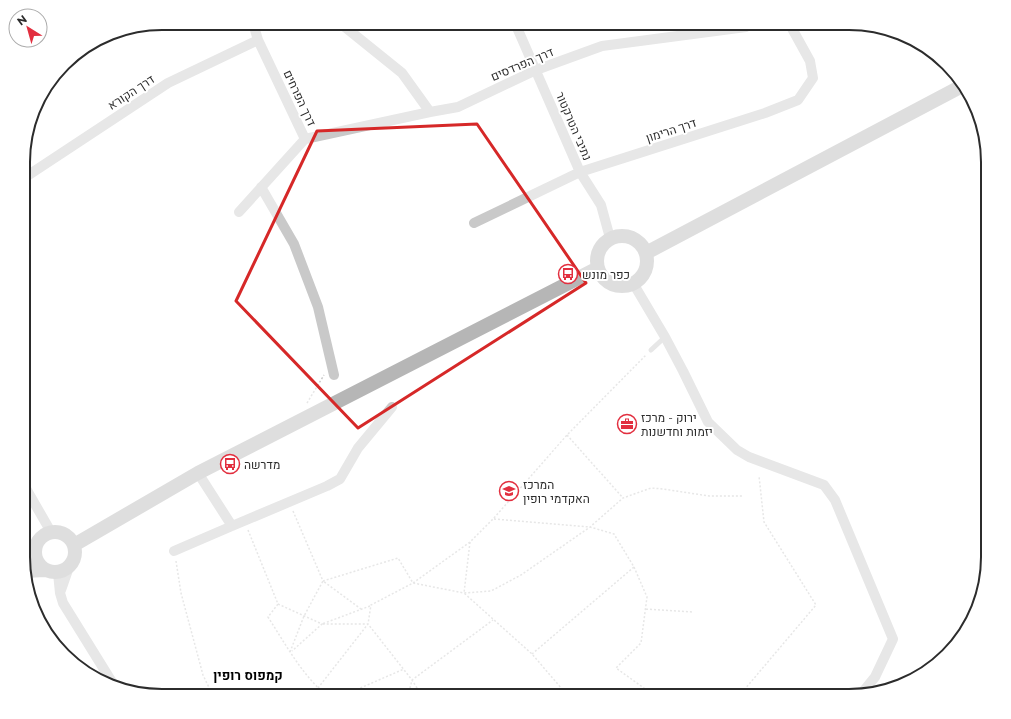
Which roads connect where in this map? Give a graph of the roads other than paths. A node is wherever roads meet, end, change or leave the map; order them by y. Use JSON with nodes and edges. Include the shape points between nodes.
{"nodes":[{"id":1,"x":255,"y":30,"type":"edge"},
{"id":2,"x":349,"y":30,"type":"edge"},
{"id":3,"x":518,"y":30,"type":"edge"},
{"id":4,"x":723,"y":30,"type":"edge"},
{"id":5,"x":793,"y":30,"type":"edge"},
{"id":6,"x":258,"y":40,"type":"junction"},
{"id":7,"x":536,"y":70,"type":"junction"},
{"id":8,"x":958,"y":88,"type":"edge"},
{"id":9,"x":430,"y":112,"type":"junction"},
{"id":10,"x":305,"y":139,"type":"junction"},
{"id":11,"x":580,"y":172,"type":"junction"},
{"id":12,"x":30,"y":174,"type":"edge"},
{"id":13,"x":261,"y":187,"type":"junction"},
{"id":14,"x":239,"y":212,"type":"dead end"},
{"id":15,"x":474,"y":223,"type":"dead end"},
{"id":16,"x":610,"y":238,"type":"junction"},
{"id":17,"x":646,"y":253,"type":"junction"},
{"id":18,"x":598,"y":268,"type":"junction"},
{"id":19,"x":633,"y":283,"type":"junction"},
{"id":20,"x":664,"y":337,"type":"junction"},
{"id":21,"x":651,"y":350,"type":"road end"},
{"id":22,"x":334,"y":375,"type":"dead end"},
{"id":23,"x":392,"y":407,"type":"dead end"},
{"id":24,"x":198,"y":472,"type":"junction"},
{"id":25,"x":30,"y":495,"type":"edge"},
{"id":26,"x":232,"y":526,"type":"junction"},
{"id":27,"x":51,"y":532,"type":"junction"},
{"id":28,"x":74,"y":545,"type":"junction"},
{"id":29,"x":174,"y":551,"type":"road end"},
{"id":30,"x":30,"y":555,"type":"edge"},
{"id":31,"x":30,"y":557,"type":"edge"},
{"id":32,"x":57,"y":570,"type":"junction"},
{"id":33,"x":31,"y":571,"type":"edge"},
{"id":34,"x":110,"y":678,"type":"edge"},
{"id":35,"x":866,"y":688,"type":"edge"}],
"edges":[{"from":1,"to":6,"type":"street","name":"דרך הפרחים"},
{"from":2,"to":9,"type":"street","via":[[402,73]]},
{"from":3,"to":7,"type":"street","name":"נתיבי הטרקטור"},
{"from":4,"to":7,"type":"street","name":"דרך הפרדסים","via":[[602,46]]},
{"from":5,"to":11,"type":"street","name":"דרך הרימון","via":[[810,61],[812,78],[798,100]]},
{"from":6,"to":10,"type":"street","name":"דרך הפרחים"},
{"from":6,"to":12,"type":"street","name":"דרך הקורא","via":[[168,83]]},
{"from":7,"to":9,"type":"street","name":"דרך הפרדסים","via":[[458,107]]},
{"from":7,"to":11,"type":"street","name":"נתיבי הטרקטור"},
{"from":8,"to":17,"type":"main road"},
{"from":9,"to":10,"type":"street","name":"דרך הפרדסים"},
{"from":10,"to":13,"type":"street","name":"דרך הפרחים"},
{"from":11,"to":15,"type":"street","name":"דרך הרימון"},
{"from":11,"to":16,"type":"street","name":"נתיבי הטרקטור","via":[[601,205]]},
{"from":13,"to":14,"type":"street","name":"דרך הפרחים"},
{"from":13,"to":22,"type":"street","via":[[294,244],[318,307]]},
{"from":16,"to":17,"type":"main road","via":[[631,238],[638,241]]},
{"from":16,"to":18,"type":"main road","via":[[600,248]]},
{"from":17,"to":19,"type":"main road","via":[[643,274]]},
{"from":18,"to":19,"type":"main road","via":[[608,282],[616,285]]},
{"from":18,"to":24,"type":"main road"},
{"from":19,"to":20,"type":"street"},
{"from":20,"to":21,"type":"lane"},
{"from":20,"to":35,"type":"street","via":[[708,422],[737,450],[749,457],[824,485],[835,500],[893,639],[875,677]]},
{"from":23,"to":26,"type":"street","via":[[358,448],[340,479]]},
{"from":24,"to":26,"type":"street"},
{"from":24,"to":28,"type":"main road"},
{"from":25,"to":27,"type":"street"},
{"from":26,"to":29,"type":"street"},
{"from":27,"to":28,"type":"main road","via":[[62,533]]},
{"from":27,"to":30,"type":"main road","via":[[39,540]]},
{"from":28,"to":32,"type":"main road","via":[[73,562]]},
{"from":31,"to":32,"type":"main road","via":[[36,560],[39,566]]},
{"from":32,"to":33,"type":"main road"},
{"from":32,"to":34,"type":"street","via":[[63,603]]}]}
